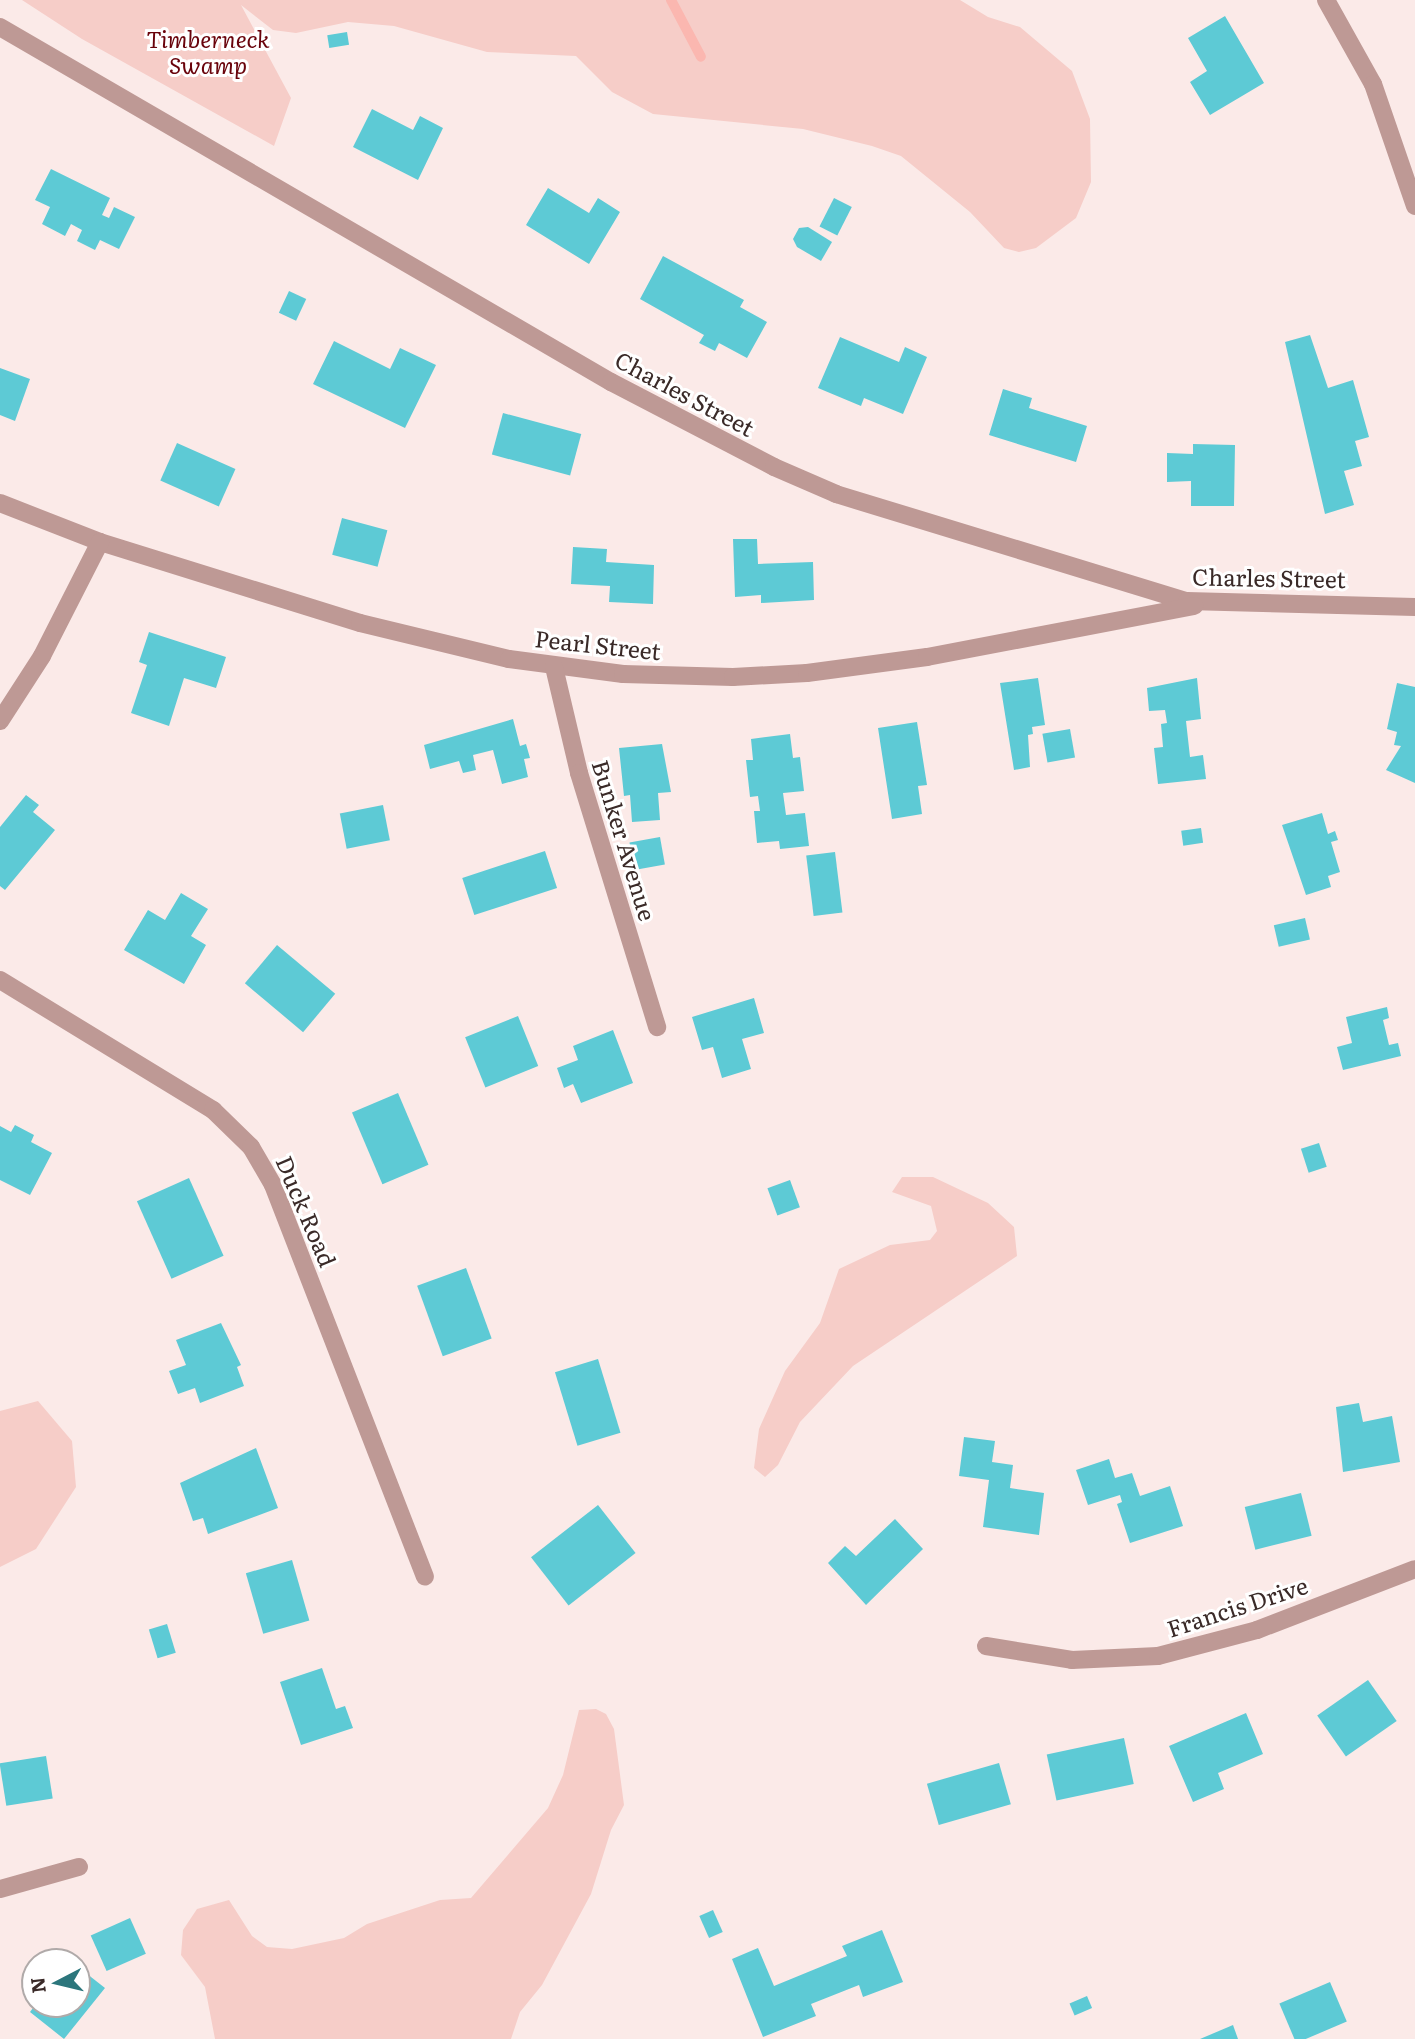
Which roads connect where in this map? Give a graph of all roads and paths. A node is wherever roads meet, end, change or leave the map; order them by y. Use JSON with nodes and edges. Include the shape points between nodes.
{"nodes":[{"id":1,"x":1326,"y":0,"type":"edge"},
{"id":2,"x":0,"y":27,"type":"edge"},
{"id":3,"x":1415,"y":206,"type":"edge"},
{"id":4,"x":0,"y":503,"type":"edge"},
{"id":5,"x":100,"y":542,"type":"junction"},
{"id":6,"x":1208,"y":604,"type":"junction"},
{"id":7,"x":1415,"y":607,"type":"edge"},
{"id":8,"x":554,"y":667,"type":"junction"},
{"id":9,"x":0,"y":721,"type":"edge"},
{"id":10,"x":0,"y":980,"type":"edge"},
{"id":11,"x":657,"y":1027,"type":"dead end"},
{"id":12,"x":1415,"y":1569,"type":"edge"},
{"id":13,"x":425,"y":1577,"type":"dead end"},
{"id":14,"x":986,"y":1646,"type":"dead end"},
{"id":15,"x":79,"y":1867,"type":"dead end"},
{"id":16,"x":0,"y":1889,"type":"edge"}],
"edges":[{"from":1,"to":3,"type":"street","via":[[1373,84]]},
{"from":2,"to":6,"type":"street","name":"Charles Street","via":[[599,375],[774,467],[918,522],[1166,596]]},
{"from":4,"to":5,"type":"street","name":"Pearl Street"},
{"from":5,"to":8,"type":"street","name":"Pearl Street","via":[[360,623]]},
{"from":5,"to":9,"type":"street","via":[[42,656]]},
{"from":6,"to":7,"type":"street","name":"Charles Street"},
{"from":6,"to":8,"type":"street","name":"Pearl Street","via":[[927,657],[807,673],[676,677]]},
{"from":8,"to":11,"type":"street","name":"Bunker Avenue","via":[[579,773]]},
{"from":10,"to":13,"type":"street","name":"Duck Road","via":[[213,1111],[251,1147],[273,1185]]},
{"from":12,"to":14,"type":"street","name":"Francis Drive","via":[[1257,1630],[1158,1656],[1072,1660]]},
{"from":15,"to":16,"type":"street"}]}
